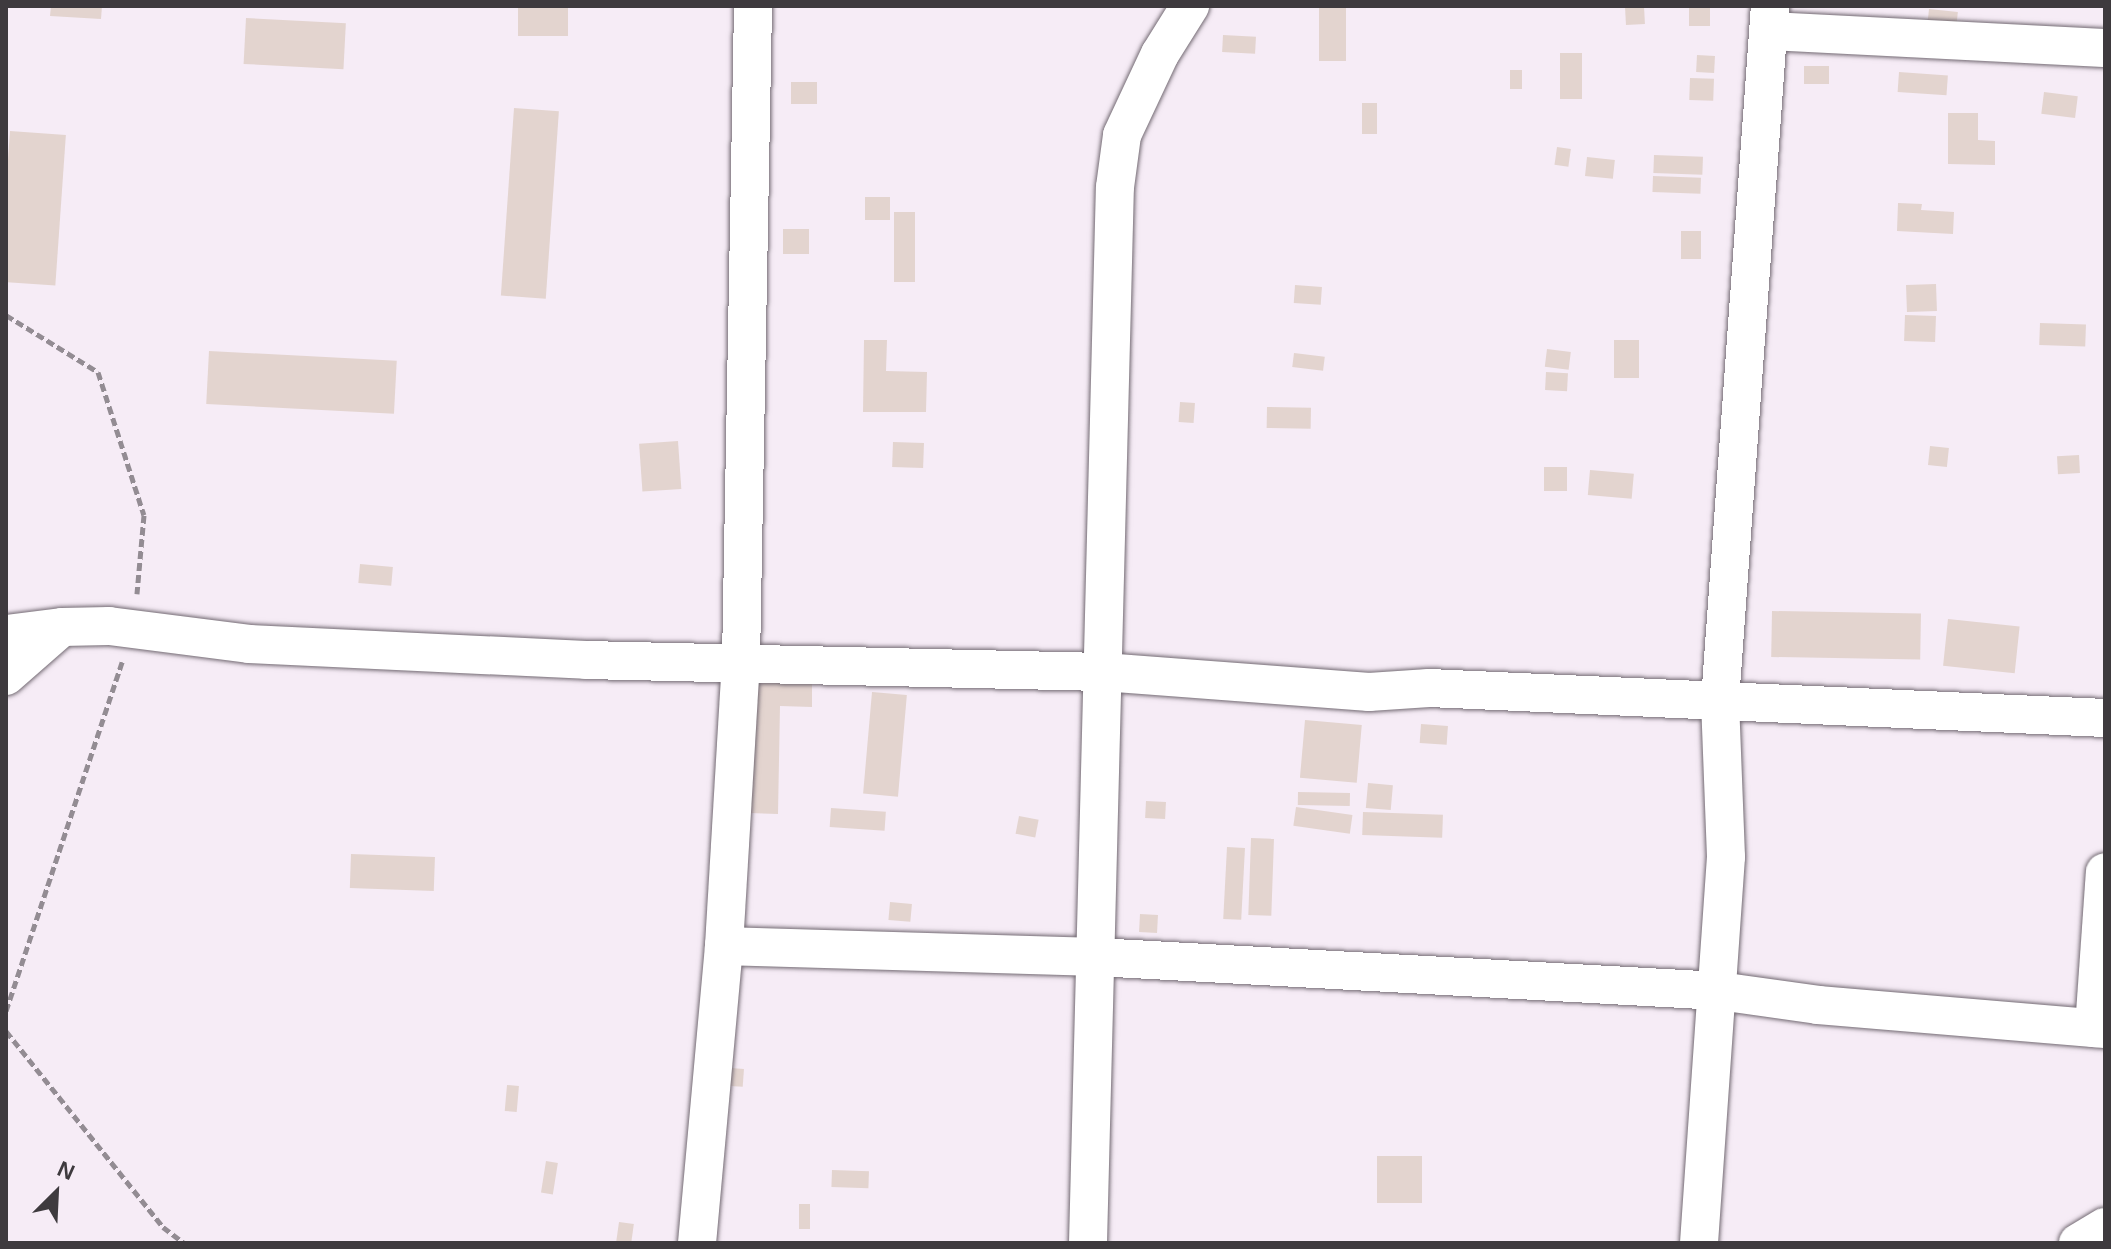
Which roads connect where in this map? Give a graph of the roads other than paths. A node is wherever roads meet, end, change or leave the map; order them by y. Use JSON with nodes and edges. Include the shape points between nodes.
{"nodes":[{"id":1,"x":753,"y":6,"type":"edge"},
{"id":2,"x":1190,"y":6,"type":"edge"},
{"id":3,"x":1770,"y":18,"type":"edge"},
{"id":4,"x":2105,"y":48,"type":"edge"},
{"id":5,"x":62,"y":627,"type":"junction"},
{"id":6,"x":6,"y":634,"type":"edge"},
{"id":7,"x":741,"y":661,"type":"junction"},
{"id":8,"x":1103,"y":672,"type":"junction"},
{"id":9,"x":6,"y":676,"type":"edge"},
{"id":10,"x":1720,"y":701,"type":"junction"},
{"id":11,"x":2105,"y":718,"type":"edge"},
{"id":12,"x":2105,"y":872,"type":"edge"},
{"id":13,"x":724,"y":946,"type":"junction"},
{"id":14,"x":1096,"y":957,"type":"junction"},
{"id":15,"x":1719,"y":991,"type":"junction"},
{"id":16,"x":2100,"y":1028,"type":"edge"},
{"id":17,"x":2105,"y":1227,"type":"edge"},
{"id":18,"x":697,"y":1243,"type":"edge"},
{"id":19,"x":1088,"y":1243,"type":"edge"},
{"id":20,"x":1699,"y":1243,"type":"edge"},
{"id":21,"x":2078,"y":1243,"type":"edge"}],
"edges":[{"from":1,"to":7,"type":"street"},
{"from":2,"to":8,"type":"street","via":[[1160,54],[1122,135],[1115,187]]},
{"from":3,"to":4,"type":"street"},
{"from":3,"to":10,"type":"street"},
{"from":5,"to":6,"type":"street"},
{"from":5,"to":7,"type":"street","via":[[109,626],[249,644],[586,660]]},
{"from":5,"to":9,"type":"street"},
{"from":7,"to":8,"type":"street"},
{"from":7,"to":13,"type":"street"},
{"from":8,"to":10,"type":"street","via":[[1369,692],[1429,688]]},
{"from":8,"to":14,"type":"street"},
{"from":10,"to":11,"type":"street"},
{"from":10,"to":15,"type":"street","via":[[1726,857]]},
{"from":12,"to":16,"type":"street"},
{"from":13,"to":14,"type":"street"},
{"from":13,"to":18,"type":"street"},
{"from":14,"to":15,"type":"street"},
{"from":14,"to":19,"type":"street"},
{"from":15,"to":16,"type":"street","via":[[1818,1005]]},
{"from":15,"to":20,"type":"street"},
{"from":17,"to":21,"type":"street"}]}
